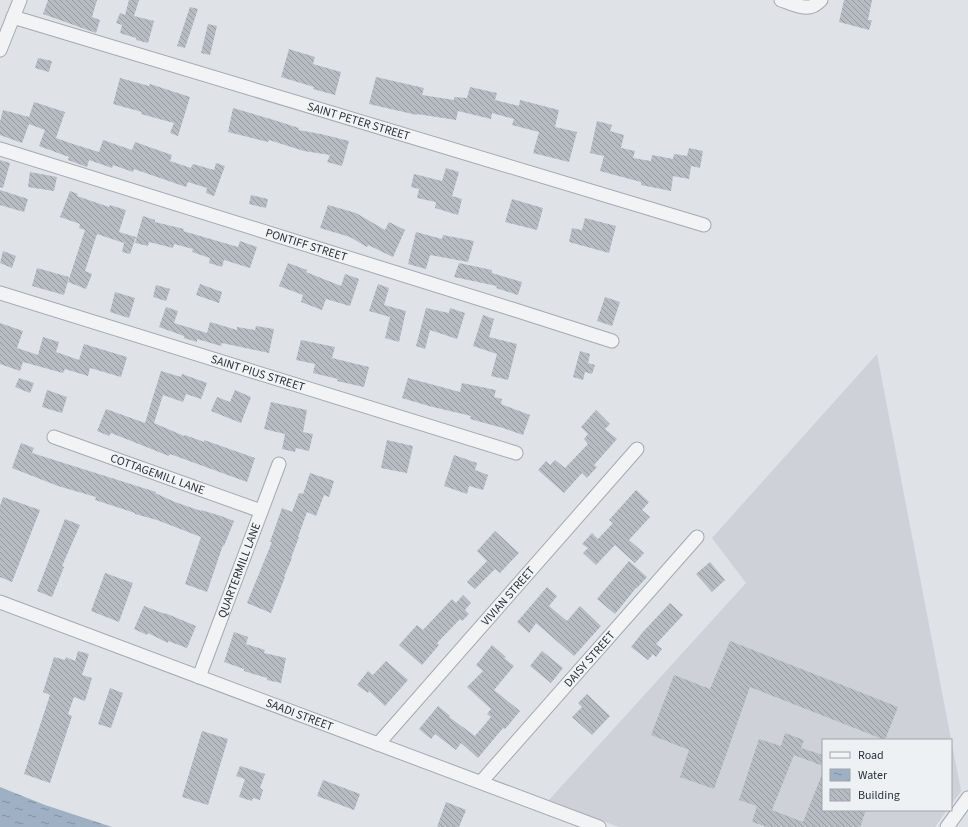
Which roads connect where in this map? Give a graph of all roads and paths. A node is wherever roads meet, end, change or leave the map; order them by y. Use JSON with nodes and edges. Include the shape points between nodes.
{"nodes":[{"id":1,"x":20,"y":0,"type":"edge"},
{"id":2,"x":781,"y":0,"type":"edge"},
{"id":3,"x":821,"y":0,"type":"edge"},
{"id":4,"x":13,"y":17,"type":"junction"},
{"id":5,"x":1,"y":44,"type":"edge"},
{"id":6,"x":0,"y":149,"type":"edge"},
{"id":7,"x":704,"y":225,"type":"dead end"},
{"id":8,"x":0,"y":293,"type":"edge"},
{"id":9,"x":612,"y":342,"type":"dead end"},
{"id":10,"x":54,"y":437,"type":"dead end"},
{"id":11,"x":637,"y":449,"type":"dead end"},
{"id":12,"x":516,"y":454,"type":"dead end"},
{"id":13,"x":279,"y":464,"type":"dead end"},
{"id":14,"x":261,"y":511,"type":"junction"},
{"id":15,"x":697,"y":537,"type":"dead end"},
{"id":16,"x":0,"y":602,"type":"edge"},
{"id":17,"x":199,"y":677,"type":"junction"},
{"id":18,"x":378,"y":744,"type":"junction"},
{"id":19,"x":481,"y":782,"type":"junction"},
{"id":20,"x":968,"y":798,"type":"edge"},
{"id":21,"x":599,"y":827,"type":"edge"},
{"id":22,"x":947,"y":827,"type":"edge"}],
"edges":[{"from":1,"to":4,"type":"street"},
{"from":2,"to":3,"type":"street","via":[[808,7]]},
{"from":4,"to":5,"type":"street"},
{"from":4,"to":7,"type":"street","name":"SAINT PETER STREET"},
{"from":6,"to":9,"type":"street","name":"PONTIFF STREET"},
{"from":8,"to":12,"type":"street","name":"SAINT PIUS STREET"},
{"from":10,"to":14,"type":"street","name":"COTTAGEMILL LANE"},
{"from":11,"to":18,"type":"street","name":"VIVIAN STREET"},
{"from":13,"to":14,"type":"street","name":"QUARTERMILL LANE"},
{"from":14,"to":17,"type":"street","name":"QUARTERMILL LANE"},
{"from":15,"to":19,"type":"street","name":"DAISY STREET"},
{"from":16,"to":17,"type":"street","name":"SAADI STREET"},
{"from":17,"to":18,"type":"street","name":"SAADI STREET"},
{"from":18,"to":19,"type":"street","name":"SAADI STREET"},
{"from":19,"to":21,"type":"street","name":"SAADI STREET"},
{"from":20,"to":22,"type":"street"}]}
